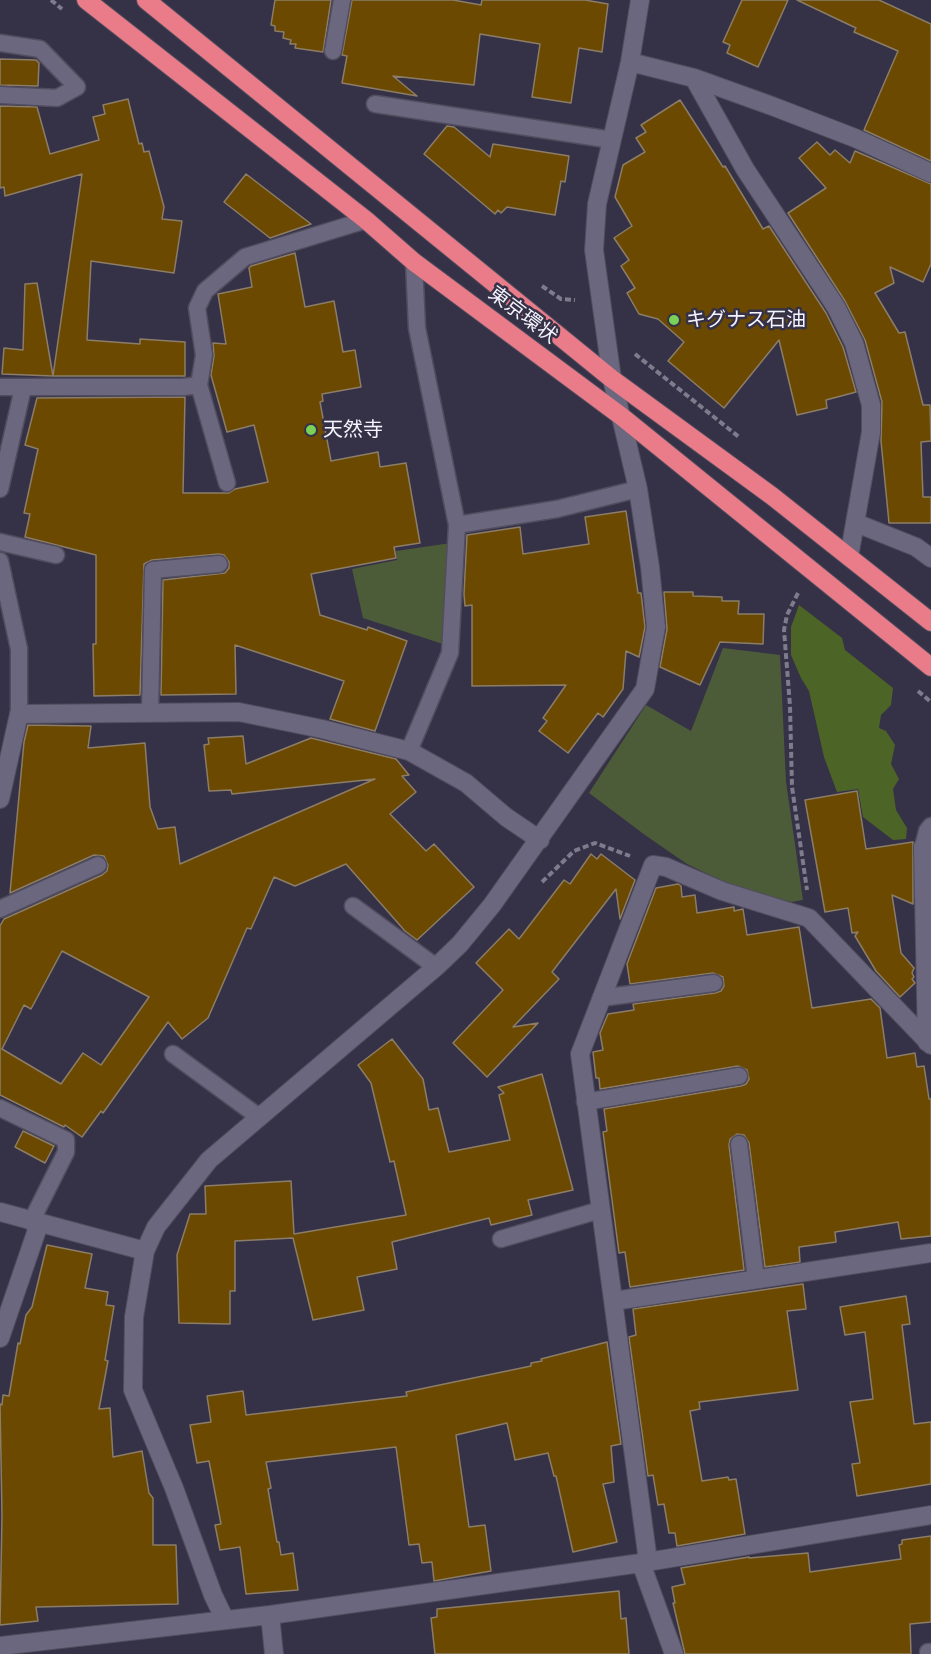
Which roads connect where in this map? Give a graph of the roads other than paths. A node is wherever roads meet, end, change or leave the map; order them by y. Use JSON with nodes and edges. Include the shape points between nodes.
{"nodes":[{"id":1,"x":86,"y":0,"type":"edge"},
{"id":2,"x":146,"y":0,"type":"edge"},
{"id":3,"x":342,"y":0,"type":"edge"},
{"id":4,"x":640,"y":0,"type":"edge"},
{"id":5,"x":0,"y":44,"type":"edge"},
{"id":6,"x":333,"y":51,"type":"dead end"},
{"id":7,"x":630,"y":62,"type":"junction"},
{"id":8,"x":694,"y":78,"type":"junction"},
{"id":9,"x":0,"y":95,"type":"edge"},
{"id":10,"x":375,"y":104,"type":"dead end"},
{"id":11,"x":612,"y":140,"type":"junction"},
{"id":12,"x":931,"y":173,"type":"edge"},
{"id":13,"x":366,"y":220,"type":"junction"},
{"id":14,"x":414,"y":262,"type":"junction"},
{"id":15,"x":612,"y":379,"type":"junction"},
{"id":16,"x":199,"y":385,"type":"junction"},
{"id":17,"x":0,"y":387,"type":"edge"},
{"id":18,"x":23,"y":388,"type":"junction"},
{"id":19,"x":621,"y":416,"type":"junction"},
{"id":20,"x":227,"y":483,"type":"dead end"},
{"id":21,"x":0,"y":489,"type":"edge"},
{"id":22,"x":638,"y":489,"type":"junction"},
{"id":23,"x":856,"y":523,"type":"junction"},
{"id":24,"x":457,"y":525,"type":"junction"},
{"id":25,"x":0,"y":542,"type":"edge"},
{"id":26,"x":929,"y":553,"type":"edge"},
{"id":27,"x":56,"y":555,"type":"dead end"},
{"id":28,"x":849,"y":558,"type":"junction"},
{"id":29,"x":0,"y":561,"type":"edge"},
{"id":30,"x":219,"y":564,"type":"dead end"},
{"id":31,"x":931,"y":622,"type":"edge"},
{"id":32,"x":931,"y":667,"type":"edge"},
{"id":33,"x":150,"y":713,"type":"junction"},
{"id":34,"x":19,"y":714,"type":"junction"},
{"id":35,"x":409,"y":750,"type":"junction"},
{"id":36,"x":0,"y":800,"type":"edge"},
{"id":37,"x":931,"y":826,"type":"edge"},
{"id":38,"x":540,"y":840,"type":"junction"},
{"id":39,"x":927,"y":848,"type":"edge"},
{"id":40,"x":98,"y":865,"type":"dead end"},
{"id":41,"x":353,"y":906,"type":"dead end"},
{"id":42,"x":0,"y":909,"type":"edge"},
{"id":43,"x":436,"y":967,"type":"junction"},
{"id":44,"x":714,"y":983,"type":"dead end"},
{"id":45,"x":601,"y":998,"type":"junction"},
{"id":46,"x":929,"y":1043,"type":"edge"},
{"id":47,"x":173,"y":1054,"type":"dead end"},
{"id":48,"x":739,"y":1076,"type":"dead end"},
{"id":49,"x":585,"y":1102,"type":"junction"},
{"id":50,"x":0,"y":1108,"type":"edge"},
{"id":51,"x":259,"y":1117,"type":"junction"},
{"id":52,"x":739,"y":1144,"type":"dead end"},
{"id":53,"x":600,"y":1210,"type":"junction"},
{"id":54,"x":0,"y":1212,"type":"edge"},
{"id":55,"x":35,"y":1223,"type":"junction"},
{"id":56,"x":501,"y":1239,"type":"dead end"},
{"id":57,"x":145,"y":1251,"type":"junction"},
{"id":58,"x":931,"y":1253,"type":"edge"},
{"id":59,"x":756,"y":1279,"type":"junction"},
{"id":60,"x":614,"y":1301,"type":"junction"},
{"id":61,"x":0,"y":1338,"type":"edge"},
{"id":62,"x":931,"y":1515,"type":"edge"},
{"id":63,"x":645,"y":1562,"type":"junction"},
{"id":64,"x":270,"y":1615,"type":"junction"},
{"id":65,"x":225,"y":1620,"type":"junction"},
{"id":66,"x":0,"y":1646,"type":"edge"},
{"id":67,"x":274,"y":1654,"type":"edge"},
{"id":68,"x":674,"y":1654,"type":"edge"}],
"edges":[{"from":1,"to":13,"type":"highway","name":"東京環状"},
{"from":2,"to":15,"type":"highway","name":"東京環状"},
{"from":3,"to":6,"type":"lane"},
{"from":4,"to":7,"type":"street"},
{"from":5,"to":9,"type":"lane","via":[[40,49],[76,87],[57,98]]},
{"from":7,"to":8,"type":"street"},
{"from":7,"to":11,"type":"street"},
{"from":8,"to":12,"type":"street","via":[[855,138]]},
{"from":8,"to":23,"type":"street","via":[[745,169],[836,308],[854,343],[871,405],[871,432]]},
{"from":10,"to":11,"type":"lane"},
{"from":11,"to":15,"type":"street","via":[[597,204],[594,250]]},
{"from":13,"to":14,"type":"highway","name":"東京環状"},
{"from":13,"to":16,"type":"lane","via":[[245,257],[205,291],[197,308],[204,355]]},
{"from":14,"to":19,"type":"highway","name":"東京環状"},
{"from":14,"to":24,"type":"lane","via":[[417,328]]},
{"from":15,"to":19,"type":"street"},
{"from":15,"to":28,"type":"highway","name":"東京環状","via":[[772,496]]},
{"from":16,"to":18,"type":"lane"},
{"from":16,"to":20,"type":"lane"},
{"from":17,"to":18,"type":"lane"},
{"from":18,"to":21,"type":"lane"},
{"from":19,"to":22,"type":"street"},
{"from":19,"to":32,"type":"highway","name":"東京環状"},
{"from":22,"to":24,"type":"lane","via":[[557,509]]},
{"from":22,"to":38,"type":"street","via":[[656,627],[645,689]]},
{"from":23,"to":26,"type":"street"},
{"from":23,"to":28,"type":"street"},
{"from":24,"to":35,"type":"lane","via":[[450,653]]},
{"from":25,"to":27,"type":"lane"},
{"from":28,"to":31,"type":"highway","name":"東京環状"},
{"from":29,"to":34,"type":"lane","via":[[19,649]]},
{"from":30,"to":33,"type":"lane","via":[[153,570]]},
{"from":33,"to":34,"type":"street"},
{"from":33,"to":35,"type":"street","via":[[239,712]]},
{"from":34,"to":36,"type":"street"},
{"from":35,"to":38,"type":"street","via":[[466,783]]},
{"from":37,"to":39,"type":"lane","via":[[927,831]]},
{"from":38,"to":43,"type":"street","via":[[492,905]]},
{"from":39,"to":46,"type":"street"},
{"from":40,"to":42,"type":"lane"},
{"from":41,"to":43,"type":"lane"},
{"from":43,"to":51,"type":"street"},
{"from":44,"to":45,"type":"lane"},
{"from":45,"to":46,"type":"street","via":[[652,865],[809,918]]},
{"from":45,"to":49,"type":"street","via":[[580,1054]]},
{"from":47,"to":51,"type":"lane"},
{"from":48,"to":49,"type":"lane"},
{"from":49,"to":53,"type":"street"},
{"from":50,"to":55,"type":"lane","via":[[66,1140],[66,1152]]},
{"from":51,"to":57,"type":"street","via":[[209,1161],[156,1227]]},
{"from":52,"to":59,"type":"lane"},
{"from":53,"to":56,"type":"lane"},
{"from":53,"to":60,"type":"street"},
{"from":54,"to":55,"type":"street"},
{"from":55,"to":57,"type":"street"},
{"from":55,"to":61,"type":"street"},
{"from":57,"to":65,"type":"street","via":[[134,1317],[133,1390]]},
{"from":58,"to":59,"type":"street"},
{"from":59,"to":60,"type":"street"},
{"from":60,"to":63,"type":"street"},
{"from":62,"to":63,"type":"street"},
{"from":63,"to":64,"type":"street"},
{"from":63,"to":68,"type":"street"},
{"from":64,"to":65,"type":"street"},
{"from":64,"to":67,"type":"street"},
{"from":65,"to":66,"type":"street"}]}
